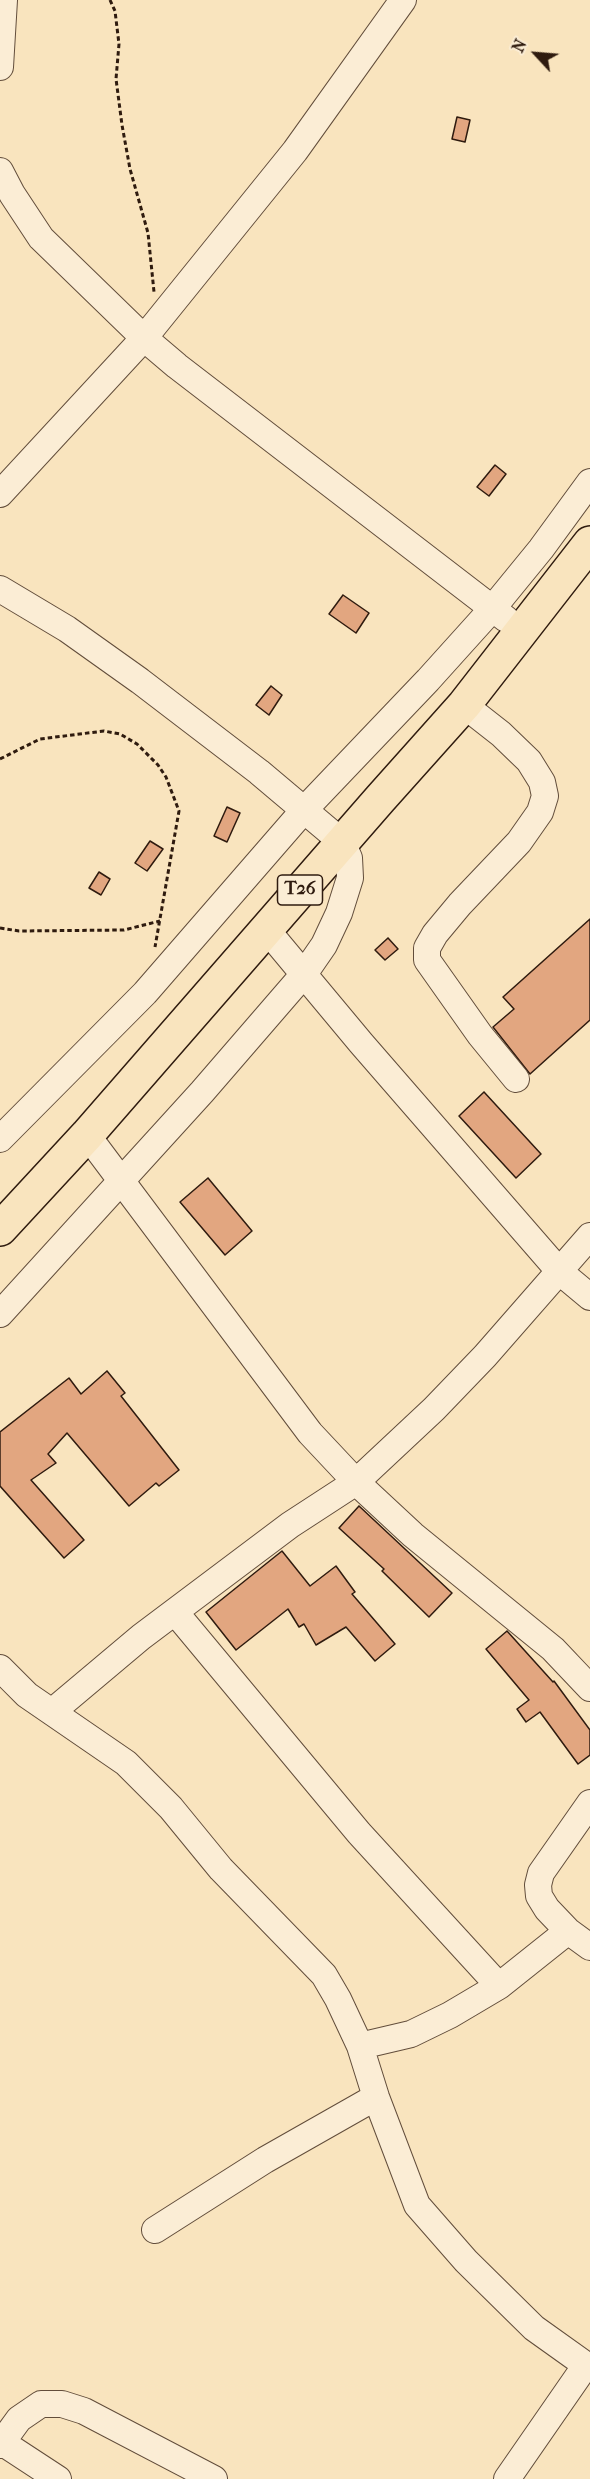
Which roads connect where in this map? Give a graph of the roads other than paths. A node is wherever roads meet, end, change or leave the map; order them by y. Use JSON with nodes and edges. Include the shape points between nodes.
{"nodes":[{"id":1,"x":4,"y":0,"type":"edge"},
{"id":2,"x":403,"y":0,"type":"edge"},
{"id":3,"x":0,"y":66,"type":"edge"},
{"id":4,"x":0,"y":171,"type":"edge"},
{"id":5,"x":151,"y":329,"type":"junction"},
{"id":6,"x":590,"y":482,"type":"edge"},
{"id":7,"x":0,"y":494,"type":"edge"},
{"id":8,"x":590,"y":543,"type":"edge"},
{"id":9,"x":0,"y":589,"type":"edge"},
{"id":10,"x":492,"y":609,"type":"junction"},
{"id":11,"x":521,"y":632,"type":"junction"},
{"id":12,"x":464,"y":705,"type":"junction"},
{"id":13,"x":304,"y":810,"type":"junction"},
{"id":14,"x":342,"y":842,"type":"junction"},
{"id":15,"x":266,"y":929,"type":"junction"},
{"id":16,"x":304,"y":974,"type":"junction"},
{"id":17,"x":516,"y":1079,"type":"dead end"},
{"id":18,"x":87,"y":1135,"type":"junction"},
{"id":19,"x":0,"y":1139,"type":"edge"},
{"id":20,"x":121,"y":1179,"type":"junction"},
{"id":21,"x":0,"y":1229,"type":"edge"},
{"id":22,"x":590,"y":1236,"type":"edge"},
{"id":23,"x":560,"y":1272,"type":"junction"},
{"id":24,"x":590,"y":1297,"type":"edge"},
{"id":25,"x":0,"y":1314,"type":"edge"},
{"id":26,"x":356,"y":1482,"type":"junction"},
{"id":27,"x":175,"y":1612,"type":"junction"},
{"id":28,"x":0,"y":1668,"type":"edge"},
{"id":29,"x":590,"y":1688,"type":"edge"},
{"id":30,"x":52,"y":1711,"type":"junction"},
{"id":31,"x":590,"y":1803,"type":"edge"},
{"id":32,"x":568,"y":1931,"type":"junction"},
{"id":33,"x":590,"y":1947,"type":"edge"},
{"id":34,"x":499,"y":1986,"type":"junction"},
{"id":35,"x":360,"y":2046,"type":"junction"},
{"id":36,"x":376,"y":2097,"type":"junction"},
{"id":37,"x":155,"y":2230,"type":"dead end"},
{"id":38,"x":588,"y":2367,"type":"edge"},
{"id":39,"x":1,"y":2443,"type":"edge"},
{"id":40,"x":58,"y":2479,"type":"edge"},
{"id":41,"x":214,"y":2479,"type":"edge"},
{"id":42,"x":507,"y":2479,"type":"edge"}],
"edges":[{"from":1,"to":3,"type":"street"},
{"from":2,"to":5,"type":"street","via":[[295,151]]},
{"from":4,"to":5,"type":"street","via":[[41,238]]},
{"from":5,"to":7,"type":"street"},
{"from":5,"to":10,"type":"street","via":[[177,366]]},
{"from":6,"to":10,"type":"street"},
{"from":8,"to":11,"type":"highway","number":"T26"},
{"from":9,"to":13,"type":"street","via":[[67,629],[140,681]]},
{"from":10,"to":11,"type":"street"},
{"from":10,"to":13,"type":"street"},
{"from":11,"to":12,"type":"highway","number":"T26"},
{"from":12,"to":14,"type":"highway","number":"T26"},
{"from":12,"to":17,"type":"street","via":[[529,761],[542,782],[545,796],[540,812],[519,842],[435,934],[427,948],[427,960]]},
{"from":13,"to":14,"type":"street"},
{"from":13,"to":19,"type":"street","via":[[145,993]]},
{"from":14,"to":15,"type":"highway","number":"T26"},
{"from":14,"to":16,"type":"street","via":[[349,858],[350,879],[329,934]]},
{"from":15,"to":16,"type":"street"},
{"from":15,"to":18,"type":"highway","number":"T26"},
{"from":16,"to":20,"type":"street"},
{"from":16,"to":23,"type":"street"},
{"from":18,"to":20,"type":"street"},
{"from":18,"to":21,"type":"highway","number":"T26"},
{"from":20,"to":25,"type":"street"},
{"from":20,"to":26,"type":"street","via":[[265,1375],[310,1433]]},
{"from":22,"to":23,"type":"street"},
{"from":23,"to":24,"type":"street"},
{"from":23,"to":26,"type":"street","via":[[441,1401]]},
{"from":26,"to":27,"type":"street","via":[[290,1525]]},
{"from":26,"to":29,"type":"street","via":[[413,1535],[553,1649]]},
{"from":27,"to":30,"type":"street"},
{"from":27,"to":34,"type":"street","via":[[359,1833]]},
{"from":28,"to":30,"type":"street","via":[[27,1695]]},
{"from":30,"to":35,"type":"street","via":[[126,1763],[171,1808],[221,1869],[324,1975]]},
{"from":31,"to":32,"type":"street","via":[[542,1873],[538,1885],[547,1909]]},
{"from":32,"to":33,"type":"street"},
{"from":32,"to":34,"type":"street"},
{"from":34,"to":35,"type":"street","via":[[411,2034]]},
{"from":35,"to":36,"type":"street"},
{"from":36,"to":37,"type":"street","via":[[265,2160]]},
{"from":36,"to":38,"type":"street","via":[[417,2205],[466,2261],[534,2328]]},
{"from":38,"to":42,"type":"street"},
{"from":39,"to":40,"type":"street"},
{"from":39,"to":41,"type":"street","via":[[19,2419],[41,2404],[62,2404],[84,2411]]}]}
